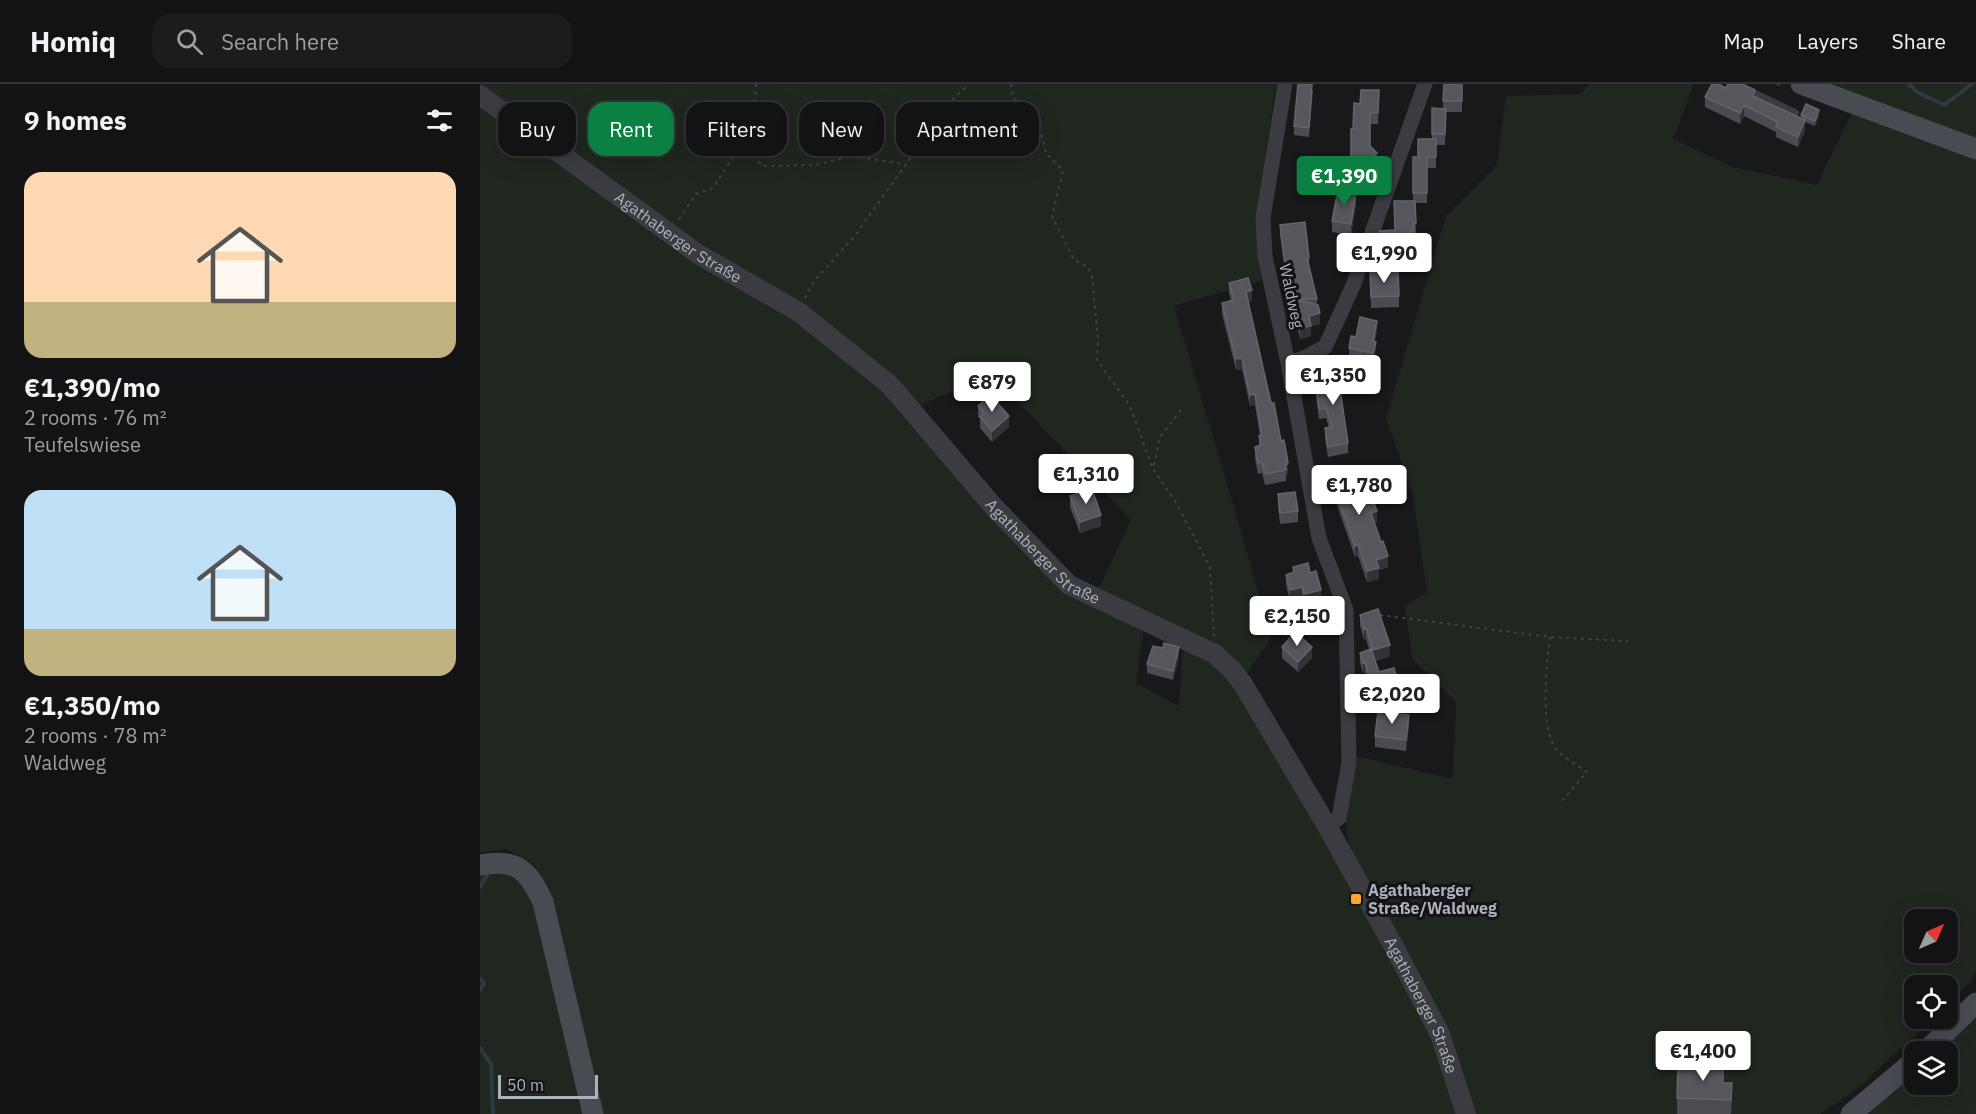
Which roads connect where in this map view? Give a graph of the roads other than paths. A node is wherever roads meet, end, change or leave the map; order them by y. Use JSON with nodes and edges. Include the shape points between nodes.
{"nodes":[{"id":1,"x":1285,"y":84,"type":"edge"},
{"id":2,"x":1425,"y":84,"type":"edge"},
{"id":3,"x":1734,"y":84,"type":"edge"},
{"id":4,"x":1801,"y":84,"type":"edge"},
{"id":5,"x":480,"y":95,"type":"edge"},
{"id":6,"x":1795,"y":113,"type":"edge"},
{"id":7,"x":1976,"y":149,"type":"edge"},
{"id":8,"x":1288,"y":363,"type":"junction"},
{"id":9,"x":1327,"y":826,"type":"junction"},
{"id":10,"x":480,"y":865,"type":"edge"},
{"id":11,"x":1976,"y":1003,"type":"edge"},
{"id":12,"x":1936,"y":1041,"type":"edge"},
{"id":13,"x":1904,"y":1069,"type":"edge"},
{"id":14,"x":593,"y":1114,"type":"edge"},
{"id":15,"x":1466,"y":1114,"type":"edge"},
{"id":16,"x":1851,"y":1114,"type":"edge"}],
"edges":[{"from":1,"to":8,"type":"street","name":"Waldweg","via":[[1263,218],[1265,256]]},
{"from":2,"to":8,"type":"street","via":[[1353,286],[1325,347]]},
{"from":3,"to":6,"type":"lane"},
{"from":4,"to":7,"type":"main road"},
{"from":5,"to":9,"type":"street","name":"Agathaberger Straße","via":[[698,254],[799,312],[890,385],[993,506],[1069,585],[1215,654],[1243,684]]},
{"from":8,"to":9,"type":"street","name":"Waldweg","via":[[1320,538],[1346,610],[1349,762],[1339,818]]},
{"from":9,"to":15,"type":"street","name":"Agathaberger Straße","via":[[1440,1034]]},
{"from":10,"to":14,"type":"main road","via":[[498,862],[518,867],[533,881],[543,902]]},
{"from":11,"to":12,"type":"main road"},
{"from":13,"to":16,"type":"main road"}]}
